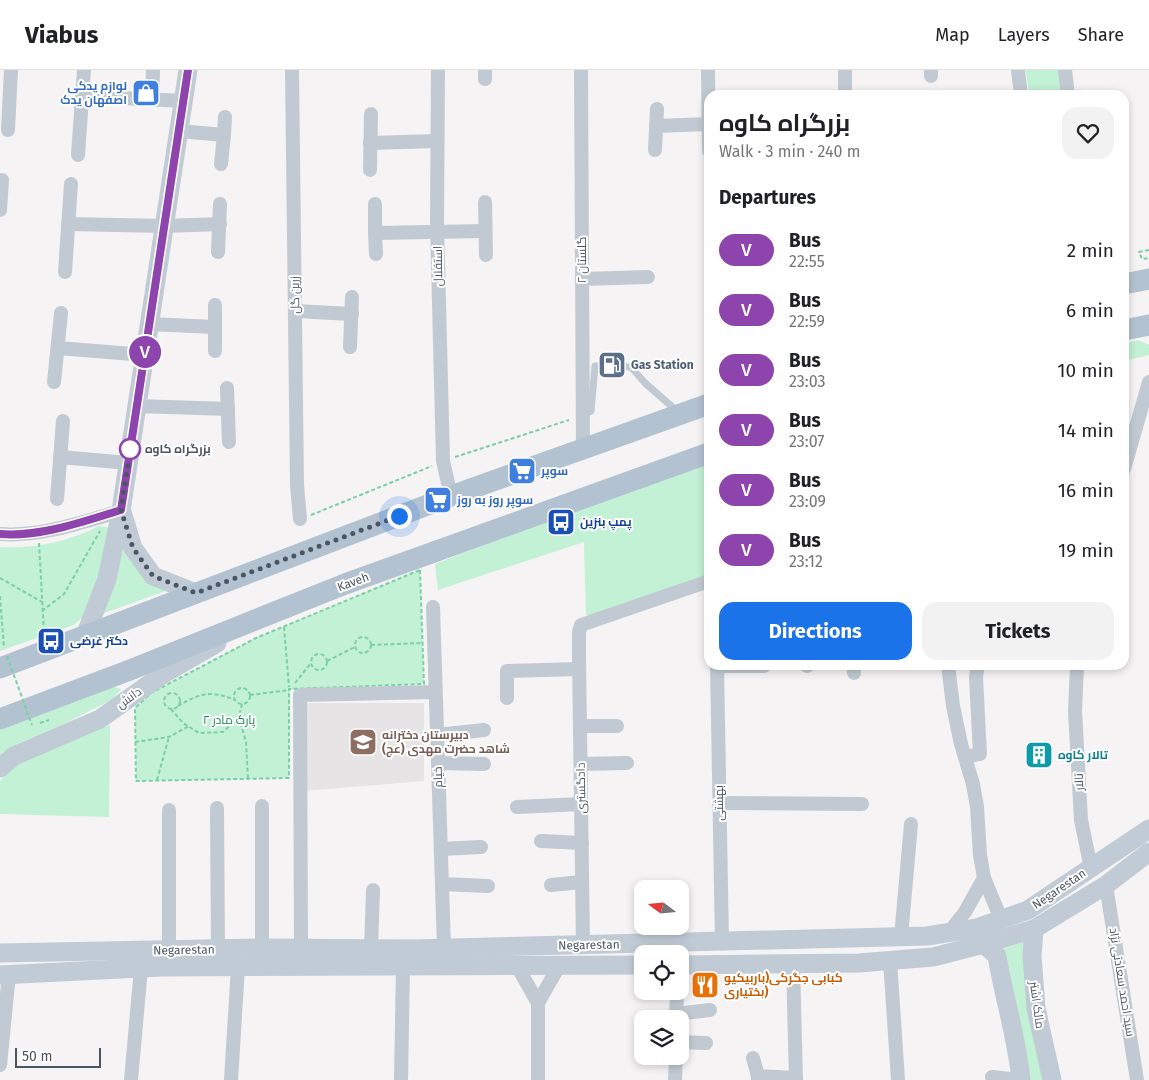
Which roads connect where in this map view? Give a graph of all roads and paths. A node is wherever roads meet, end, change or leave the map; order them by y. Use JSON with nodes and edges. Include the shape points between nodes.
{"nodes":[{"id":1,"x":11,"y":70,"type":"edge"},
{"id":2,"x":84,"y":70,"type":"edge"},
{"id":3,"x":152,"y":70,"type":"edge"},
{"id":4,"x":188,"y":70,"type":"edge"},
{"id":5,"x":292,"y":70,"type":"edge"},
{"id":6,"x":438,"y":70,"type":"edge"},
{"id":7,"x":580,"y":70,"type":"edge"},
{"id":8,"x":708,"y":70,"type":"edge"},
{"id":9,"x":845,"y":70,"type":"edge"},
{"id":10,"x":1018,"y":70,"type":"edge"},
{"id":11,"x":1065,"y":70,"type":"edge"},
{"id":12,"x":5,"y":88,"type":"edge"},
{"id":13,"x":708,"y":90,"type":"edge"},
{"id":14,"x":846,"y":90,"type":"edge"},
{"id":15,"x":1020,"y":90,"type":"edge"},
{"id":16,"x":1067,"y":90,"type":"edge"},
{"id":17,"x":82,"y":96,"type":"junction"},
{"id":18,"x":152,"y":99,"type":"junction"},
{"id":19,"x":184,"y":100,"type":"junction"},
{"id":20,"x":657,"y":109,"type":"dead end"},
{"id":21,"x":371,"y":114,"type":"dead end"},
{"id":22,"x":225,"y":116,"type":"dead end"},
{"id":23,"x":704,"y":124,"type":"edge"},
{"id":24,"x":656,"y":126,"type":"junction"},
{"id":25,"x":8,"y":130,"type":"dead end"},
{"id":26,"x":179,"y":131,"type":"junction"},
{"id":27,"x":224,"y":135,"type":"junction"},
{"id":28,"x":438,"y":141,"type":"junction"},
{"id":29,"x":370,"y":142,"type":"junction"},
{"id":30,"x":655,"y":150,"type":"dead end"},
{"id":31,"x":78,"y":155,"type":"dead end"},
{"id":32,"x":221,"y":164,"type":"dead end"},
{"id":33,"x":370,"y":170,"type":"dead end"},
{"id":34,"x":2,"y":180,"type":"dead end"},
{"id":35,"x":71,"y":184,"type":"dead end"},
{"id":36,"x":485,"y":202,"type":"dead end"},
{"id":37,"x":220,"y":204,"type":"dead end"},
{"id":38,"x":375,"y":204,"type":"dead end"},
{"id":39,"x":0,"y":210,"type":"edge"},
{"id":40,"x":68,"y":224,"type":"junction"},
{"id":41,"x":220,"y":224,"type":"junction"},
{"id":42,"x":164,"y":226,"type":"junction"},
{"id":43,"x":485,"y":231,"type":"junction"},
{"id":44,"x":437,"y":232,"type":"junction"},
{"id":45,"x":375,"y":234,"type":"junction"},
{"id":46,"x":1149,"y":250,"type":"edge"},
{"id":47,"x":218,"y":252,"type":"dead end"},
{"id":48,"x":376,"y":254,"type":"dead end"},
{"id":49,"x":486,"y":255,"type":"dead end"},
{"id":50,"x":1149,"y":258,"type":"edge"},
{"id":51,"x":65,"y":272,"type":"dead end"},
{"id":52,"x":648,"y":278,"type":"dead end"},
{"id":53,"x":582,"y":279,"type":"junction"},
{"id":54,"x":1149,"y":279,"type":"edge"},
{"id":55,"x":1129,"y":283,"type":"edge"},
{"id":56,"x":352,"y":296,"type":"dead end"},
{"id":57,"x":215,"y":305,"type":"dead end"},
{"id":58,"x":295,"y":311,"type":"junction"},
{"id":59,"x":61,"y":313,"type":"dead end"},
{"id":60,"x":352,"y":314,"type":"junction"},
{"id":61,"x":150,"y":324,"type":"junction"},
{"id":62,"x":1149,"y":325,"type":"edge"},
{"id":63,"x":214,"y":327,"type":"junction"},
{"id":64,"x":1129,"y":329,"type":"edge"},
{"id":65,"x":350,"y":347,"type":"dead end"},
{"id":66,"x":58,"y":348,"type":"junction"},
{"id":67,"x":215,"y":351,"type":"dead end"},
{"id":68,"x":145,"y":355,"type":"junction"},
{"id":69,"x":54,"y":382,"type":"dead end"},
{"id":70,"x":1149,"y":382,"type":"edge"},
{"id":71,"x":227,"y":388,"type":"dead end"},
{"id":72,"x":137,"y":406,"type":"junction"},
{"id":73,"x":704,"y":406,"type":"edge"},
{"id":74,"x":228,"y":409,"type":"junction"},
{"id":75,"x":583,"y":415,"type":"junction"},
{"id":76,"x":681,"y":415,"type":"junction"},
{"id":77,"x":63,"y":420,"type":"dead end"},
{"id":78,"x":229,"y":442,"type":"dead end"},
{"id":79,"x":583,"y":450,"type":"junction"},
{"id":80,"x":1129,"y":452,"type":"edge"},
{"id":81,"x":704,"y":455,"type":"edge"},
{"id":82,"x":60,"y":457,"type":"junction"},
{"id":83,"x":443,"y":461,"type":"junction"},
{"id":84,"x":128,"y":462,"type":"junction"},
{"id":85,"x":451,"y":496,"type":"junction"},
{"id":86,"x":57,"y":499,"type":"dead end"},
{"id":87,"x":115,"y":512,"type":"junction"},
{"id":88,"x":300,"y":520,"type":"joint"},
{"id":89,"x":38,"y":532,"type":"junction"},
{"id":90,"x":0,"y":534,"type":"edge"},
{"id":91,"x":0,"y":578,"type":"edge"},
{"id":92,"x":704,"y":583,"type":"edge"},
{"id":93,"x":196,"y":593,"type":"junction"},
{"id":94,"x":0,"y":596,"type":"edge"},
{"id":95,"x":42,"y":602,"type":"junction"},
{"id":96,"x":433,"y":607,"type":"dead end"},
{"id":97,"x":42,"y":611,"type":"junction"},
{"id":98,"x":281,"y":619,"type":"junction"},
{"id":99,"x":255,"y":620,"type":"junction"},
{"id":100,"x":85,"y":636,"type":"junction"},
{"id":101,"x":2,"y":641,"type":"edge"},
{"id":102,"x":423,"y":643,"type":"junction"},
{"id":103,"x":371,"y":645,"type":"junction"},
{"id":104,"x":356,"y":647,"type":"junction"},
{"id":105,"x":46,"y":651,"type":"junction"},
{"id":106,"x":327,"y":661,"type":"junction"},
{"id":107,"x":4,"y":663,"type":"edge"},
{"id":108,"x":311,"y":663,"type":"junction"},
{"id":109,"x":579,"y":669,"type":"junction"},
{"id":110,"x":718,"y":670,"type":"edge"},
{"id":111,"x":949,"y":670,"type":"edge"},
{"id":112,"x":977,"y":670,"type":"edge"},
{"id":113,"x":1077,"y":670,"type":"edge"},
{"id":114,"x":289,"y":690,"type":"junction"},
{"id":115,"x":436,"y":692,"type":"junction"},
{"id":116,"x":250,"y":695,"type":"junction"},
{"id":117,"x":507,"y":698,"type":"dead end"},
{"id":118,"x":236,"y":700,"type":"junction"},
{"id":119,"x":242,"y":704,"type":"junction"},
{"id":120,"x":178,"y":706,"type":"junction"},
{"id":121,"x":171,"y":709,"type":"junction"},
{"id":122,"x":238,"y":717,"type":"junction"},
{"id":123,"x":0,"y":719,"type":"edge"},
{"id":124,"x":188,"y":726,"type":"junction"},
{"id":125,"x":580,"y":726,"type":"junction"},
{"id":126,"x":617,"y":726,"type":"dead end"},
{"id":127,"x":484,"y":730,"type":"dead end"},
{"id":128,"x":437,"y":735,"type":"junction"},
{"id":129,"x":169,"y":737,"type":"junction"},
{"id":130,"x":52,"y":739,"type":"junction"},
{"id":131,"x":135,"y":742,"type":"junction"},
{"id":132,"x":965,"y":757,"type":"junction"},
{"id":133,"x":438,"y":763,"type":"junction"},
{"id":134,"x":627,"y":763,"type":"dead end"},
{"id":135,"x":484,"y":764,"type":"dead end"},
{"id":136,"x":580,"y":764,"type":"junction"},
{"id":137,"x":0,"y":768,"type":"edge"},
{"id":138,"x":248,"y":779,"type":"junction"},
{"id":139,"x":157,"y":781,"type":"junction"},
{"id":140,"x":720,"y":802,"type":"junction"},
{"id":141,"x":581,"y":804,"type":"junction"},
{"id":142,"x":862,"y":804,"type":"dead end"},
{"id":143,"x":262,"y":806,"type":"dead end"},
{"id":144,"x":517,"y":806,"type":"dead end"},
{"id":145,"x":217,"y":808,"type":"dead end"},
{"id":146,"x":169,"y":810,"type":"dead end"},
{"id":147,"x":911,"y":824,"type":"dead end"},
{"id":148,"x":1149,"y":828,"type":"edge"},
{"id":149,"x":541,"y":841,"type":"dead end"},
{"id":150,"x":582,"y":843,"type":"junction"},
{"id":151,"x":482,"y":847,"type":"dead end"},
{"id":152,"x":441,"y":849,"type":"junction"},
{"id":153,"x":1149,"y":852,"type":"edge"},
{"id":154,"x":1091,"y":868,"type":"junction"},
{"id":155,"x":984,"y":878,"type":"junction"},
{"id":156,"x":582,"y":882,"type":"junction"},
{"id":157,"x":442,"y":884,"type":"junction"},
{"id":158,"x":551,"y":885,"type":"dead end"},
{"id":159,"x":1106,"y":885,"type":"junction"},
{"id":160,"x":488,"y":886,"type":"dead end"},
{"id":161,"x":373,"y":890,"type":"dead end"},
{"id":162,"x":1002,"y":919,"type":"junction"},
{"id":163,"x":1034,"y":929,"type":"junction"},
{"id":164,"x":949,"y":932,"type":"junction"},
{"id":165,"x":901,"y":937,"type":"junction"},
{"id":166,"x":843,"y":938,"type":"junction"},
{"id":167,"x":722,"y":942,"type":"junction"},
{"id":168,"x":984,"y":944,"type":"junction"},
{"id":169,"x":583,"y":945,"type":"junction"},
{"id":170,"x":262,"y":948,"type":"junction"},
{"id":171,"x":444,"y":948,"type":"junction"},
{"id":172,"x":218,"y":949,"type":"junction"},
{"id":173,"x":301,"y":949,"type":"junction"},
{"id":174,"x":169,"y":950,"type":"junction"},
{"id":175,"x":0,"y":953,"type":"edge"},
{"id":176,"x":343,"y":958,"type":"junction"},
{"id":177,"x":370,"y":958,"type":"junction"},
{"id":178,"x":890,"y":960,"type":"junction"},
{"id":179,"x":842,"y":963,"type":"junction"},
{"id":180,"x":516,"y":964,"type":"junction"},
{"id":181,"x":560,"y":964,"type":"junction"},
{"id":182,"x":634,"y":964,"type":"edge"},
{"id":183,"x":793,"y":964,"type":"junction"},
{"id":184,"x":689,"y":965,"type":"edge"},
{"id":185,"x":403,"y":966,"type":"junction"},
{"id":186,"x":238,"y":967,"type":"junction"},
{"id":187,"x":140,"y":968,"type":"junction"},
{"id":188,"x":4,"y":974,"type":"edge"},
{"id":189,"x":538,"y":1003,"type":"junction"},
{"id":190,"x":710,"y":1010,"type":"dead end"},
{"id":191,"x":689,"y":1014,"type":"edge"},
{"id":192,"x":689,"y":1042,"type":"edge"},
{"id":193,"x":706,"y":1043,"type":"dead end"},
{"id":194,"x":753,"y":1058,"type":"dead end"},
{"id":195,"x":676,"y":1065,"type":"edge"},
{"id":196,"x":0,"y":1066,"type":"edge"},
{"id":197,"x":992,"y":1077,"type":"dead end"},
{"id":198,"x":758,"y":1078,"type":"edge"},
{"id":199,"x":796,"y":1079,"type":"edge"},
{"id":200,"x":131,"y":1080,"type":"edge"},
{"id":201,"x":231,"y":1080,"type":"edge"},
{"id":202,"x":401,"y":1080,"type":"edge"},
{"id":203,"x":538,"y":1080,"type":"edge"},
{"id":204,"x":675,"y":1080,"type":"edge"},
{"id":205,"x":898,"y":1080,"type":"edge"},
{"id":206,"x":1021,"y":1080,"type":"edge"},
{"id":207,"x":1052,"y":1080,"type":"edge"},
{"id":208,"x":1137,"y":1080,"type":"edge"}],
"edges":[{"from":1,"to":12,"type":"street"},
{"from":2,"to":17,"type":"street"},
{"from":3,"to":18,"type":"street"},
{"from":4,"to":19,"type":"main road"},
{"from":5,"to":58,"type":"street","name":"زرین گل"},
{"from":6,"to":28,"type":"street","name":"استقلال"},
{"from":7,"to":53,"type":"street","name":"گلستان ۲"},
{"from":8,"to":13,"type":"street"},
{"from":9,"to":14,"type":"street"},
{"from":10,"to":15,"type":"street"},
{"from":11,"to":16,"type":"street"},
{"from":12,"to":25,"type":"street"},
{"from":17,"to":18,"type":"street"},
{"from":17,"to":31,"type":"street"},
{"from":18,"to":19,"type":"street"},
{"from":19,"to":26,"type":"main road"},
{"from":20,"to":24,"type":"street"},
{"from":21,"to":29,"type":"street"},
{"from":22,"to":27,"type":"street"},
{"from":23,"to":24,"type":"street"},
{"from":24,"to":30,"type":"street"},
{"from":26,"to":27,"type":"street"},
{"from":26,"to":42,"type":"main road"},
{"from":27,"to":32,"type":"street"},
{"from":28,"to":29,"type":"street"},
{"from":28,"to":44,"type":"street","name":"استقلال"},
{"from":29,"to":33,"type":"street"},
{"from":34,"to":39,"type":"street"},
{"from":35,"to":40,"type":"street"},
{"from":36,"to":43,"type":"street"},
{"from":37,"to":41,"type":"street"},
{"from":38,"to":45,"type":"street"},
{"from":40,"to":42,"type":"street"},
{"from":40,"to":51,"type":"street"},
{"from":41,"to":42,"type":"street"},
{"from":41,"to":47,"type":"street"},
{"from":42,"to":61,"type":"main road"},
{"from":43,"to":44,"type":"street"},
{"from":43,"to":49,"type":"street"},
{"from":44,"to":45,"type":"street"},
{"from":44,"to":83,"type":"street","name":"استقلال"},
{"from":45,"to":48,"type":"street"},
{"from":46,"to":50,"type":"path","via":[[1139,252],[1142,259]]},
{"from":52,"to":53,"type":"street"},
{"from":53,"to":75,"type":"street","name":"گلستان ۲"},
{"from":54,"to":55,"type":"main road"},
{"from":56,"to":60,"type":"street"},
{"from":57,"to":63,"type":"street"},
{"from":58,"to":60,"type":"street"},
{"from":58,"to":88,"type":"street","name":"زرین گل"},
{"from":59,"to":66,"type":"street"},
{"from":60,"to":65,"type":"street"},
{"from":61,"to":63,"type":"street"},
{"from":61,"to":68,"type":"main road"},
{"from":62,"to":64,"type":"main road"},
{"from":63,"to":67,"type":"street"},
{"from":66,"to":68,"type":"street"},
{"from":66,"to":69,"type":"street"},
{"from":68,"to":72,"type":"main road"},
{"from":70,"to":80,"type":"street"},
{"from":71,"to":74,"type":"street"},
{"from":72,"to":74,"type":"street"},
{"from":72,"to":84,"type":"main road"},
{"from":73,"to":76,"type":"main road"},
{"from":74,"to":78,"type":"street"},
{"from":75,"to":76,"type":"lane","via":[[591,411],[595,366],[631,366]]},
{"from":75,"to":79,"type":"street","name":"گلستان ۲"},
{"from":75,"to":83,"type":"path"},
{"from":76,"to":79,"type":"main road"},
{"from":77,"to":82,"type":"street"},
{"from":79,"to":85,"type":"main road"},
{"from":81,"to":98,"type":"main road","name":"Kaveh","via":[[354,581]]},
{"from":82,"to":84,"type":"street"},
{"from":82,"to":86,"type":"street"},
{"from":83,"to":85,"type":"street","name":"استقلال"},
{"from":83,"to":88,"type":"path"},
{"from":84,"to":87,"type":"main road"},
{"from":85,"to":93,"type":"main road"},
{"from":87,"to":89,"type":"street"},
{"from":87,"to":93,"type":"main road","via":[[133,548],[153,576]]},
{"from":87,"to":97,"type":"path","via":[[64,594]]},
{"from":87,"to":100,"type":"main road","via":[[107,579]]},
{"from":89,"to":90,"type":"street"},
{"from":89,"to":95,"type":"path"},
{"from":91,"to":95,"type":"path"},
{"from":92,"to":109,"type":"street","name":"دادگستری","via":[[581,625]]},
{"from":93,"to":100,"type":"main road"},
{"from":94,"to":101,"type":"path"},
{"from":95,"to":97,"type":"path"},
{"from":96,"to":115,"type":"street","name":"خیام"},
{"from":97,"to":105,"type":"path"},
{"from":98,"to":99,"type":"main road","name":"Kaveh"},
{"from":98,"to":102,"type":"path","via":[[420,570]]},
{"from":98,"to":114,"type":"path"},
{"from":98,"to":131,"type":"path","via":[[256,638],[152,693],[135,708]]},
{"from":99,"to":123,"type":"main road","name":"Kaveh"},
{"from":99,"to":130,"type":"main road","name":"دانش","via":[[162,675],[100,718]]},
{"from":100,"to":105,"type":"main road"},
{"from":101,"to":107,"type":"path"},
{"from":102,"to":103,"type":"path"},
{"from":102,"to":114,"type":"path","via":[[424,684]]},
{"from":103,"to":104,"type":"path","via":[[366,653],[360,653]]},
{"from":103,"to":104,"type":"path","via":[[369,640],[362,638]]},
{"from":104,"to":106,"type":"path"},
{"from":105,"to":107,"type":"main road"},
{"from":106,"to":108,"type":"path","via":[[319,670]]},
{"from":106,"to":108,"type":"path","via":[[325,656],[318,654]]},
{"from":107,"to":130,"type":"path","bridge":true,"via":[[32,724],[50,720]]},
{"from":108,"to":114,"type":"path"},
{"from":109,"to":117,"type":"street","via":[[507,671]]},
{"from":109,"to":125,"type":"street","name":"دادگستری"},
{"from":110,"to":140,"type":"street","name":"بهشتی"},
{"from":111,"to":132,"type":"street"},
{"from":112,"to":132,"type":"street","via":[[980,754]]},
{"from":113,"to":154,"type":"street","name":"تالار","via":[[1075,711],[1082,820]]},
{"from":114,"to":116,"type":"path"},
{"from":114,"to":138,"type":"path","via":[[289,778]]},
{"from":115,"to":128,"type":"street","name":"خیام"},
{"from":115,"to":173,"type":"street","via":[[300,695]]},
{"from":116,"to":118,"type":"path","via":[[241,688],[235,692]]},
{"from":116,"to":119,"type":"path","via":[[249,700]]},
{"from":118,"to":119,"type":"path"},
{"from":118,"to":120,"type":"path","via":[[221,694],[209,694]]},
{"from":119,"to":122,"type":"path"},
{"from":120,"to":121,"type":"path"},
{"from":120,"to":121,"type":"path","via":[[178,696],[168,694],[164,703]]},
{"from":121,"to":124,"type":"path"},
{"from":122,"to":124,"type":"path","via":[[223,732],[199,733]]},
{"from":122,"to":138,"type":"path","via":[[246,742]]},
{"from":124,"to":129,"type":"path"},
{"from":125,"to":126,"type":"street"},
{"from":125,"to":136,"type":"street","name":"دادگستری"},
{"from":127,"to":128,"type":"street"},
{"from":128,"to":133,"type":"street","name":"خیام"},
{"from":129,"to":131,"type":"path"},
{"from":129,"to":139,"type":"path"},
{"from":130,"to":137,"type":"main road","name":"دانش","via":[[14,756]]},
{"from":131,"to":139,"type":"path","via":[[136,782]]},
{"from":132,"to":155,"type":"street","via":[[977,807]]},
{"from":133,"to":135,"type":"street"},
{"from":133,"to":152,"type":"street","name":"خیام"},
{"from":134,"to":136,"type":"street"},
{"from":136,"to":141,"type":"street","name":"دادگستری"},
{"from":138,"to":139,"type":"path"},
{"from":140,"to":142,"type":"street"},
{"from":140,"to":167,"type":"street","name":"بهشتی"},
{"from":141,"to":144,"type":"street"},
{"from":141,"to":150,"type":"street","name":"دادگستری"},
{"from":143,"to":170,"type":"street"},
{"from":145,"to":172,"type":"street"},
{"from":146,"to":174,"type":"street"},
{"from":147,"to":165,"type":"street"},
{"from":148,"to":154,"type":"main road","name":"Negarestan"},
{"from":149,"to":150,"type":"street"},
{"from":150,"to":156,"type":"street","name":"دادگستری"},
{"from":151,"to":152,"type":"street"},
{"from":152,"to":157,"type":"street","name":"خیام"},
{"from":153,"to":159,"type":"main road","name":"Negarestan"},
{"from":154,"to":162,"type":"main road","name":"Negarestan","via":[[1028,910]]},
{"from":155,"to":162,"type":"street"},
{"from":155,"to":164,"type":"street","via":[[965,912]]},
{"from":156,"to":158,"type":"street"},
{"from":156,"to":169,"type":"street","name":"دادگستری"},
{"from":157,"to":160,"type":"street"},
{"from":157,"to":171,"type":"street","name":"خیام"},
{"from":159,"to":163,"type":"main road","name":"Negarestan"},
{"from":159,"to":208,"type":"street","name":"سید احمد سعادتی نژاد"},
{"from":161,"to":177,"type":"street"},
{"from":162,"to":164,"type":"main road","name":"Negarestan","via":[[977,928]]},
{"from":163,"to":168,"type":"main road","name":"Negarestan"},
{"from":163,"to":207,"type":"main road","name":"مالک اشتر","via":[[1032,956],[1036,1008]]},
{"from":164,"to":165,"type":"main road","name":"Negarestan"},
{"from":165,"to":166,"type":"main road","name":"Negarestan"},
{"from":166,"to":167,"type":"main road","name":"Negarestan"},
{"from":166,"to":179,"type":"main road"},
{"from":167,"to":169,"type":"main road","name":"Negarestan"},
{"from":168,"to":178,"type":"main road","name":"Negarestan","via":[[933,956]]},
{"from":168,"to":206,"type":"main road","via":[[997,956]]},
{"from":169,"to":171,"type":"main road","name":"Negarestan"},
{"from":170,"to":172,"type":"main road","name":"Negarestan"},
{"from":170,"to":173,"type":"main road","name":"Negarestan"},
{"from":171,"to":177,"type":"main road","name":"Negarestan"},
{"from":172,"to":174,"type":"main road","name":"Negarestan"},
{"from":173,"to":176,"type":"main road","name":"Negarestan"},
{"from":174,"to":175,"type":"main road","name":"Negarestan"},
{"from":176,"to":177,"type":"main road","name":"Negarestan"},
{"from":176,"to":186,"type":"main road","name":"Negarestan"},
{"from":177,"to":185,"type":"main road","name":"Negarestan"},
{"from":178,"to":179,"type":"main road","name":"Negarestan"},
{"from":178,"to":205,"type":"street"},
{"from":179,"to":183,"type":"main road","name":"Negarestan"},
{"from":180,"to":181,"type":"main road","name":"Negarestan"},
{"from":180,"to":185,"type":"main road","name":"Negarestan"},
{"from":180,"to":189,"type":"street"},
{"from":181,"to":182,"type":"main road","name":"Negarestan"},
{"from":181,"to":189,"type":"street"},
{"from":183,"to":184,"type":"main road","name":"Negarestan"},
{"from":183,"to":199,"type":"street"},
{"from":185,"to":202,"type":"street"},
{"from":186,"to":187,"type":"main road","name":"Negarestan"},
{"from":186,"to":201,"type":"street"},
{"from":187,"to":188,"type":"main road","name":"Negarestan"},
{"from":187,"to":200,"type":"street"},
{"from":188,"to":196,"type":"street"},
{"from":189,"to":203,"type":"street"},
{"from":190,"to":191,"type":"street"},
{"from":192,"to":193,"type":"street"},
{"from":194,"to":198,"type":"street"},
{"from":195,"to":204,"type":"street"},
{"from":197,"to":206,"type":"street"},
{"from":198,"to":199,"type":"street"}]}
